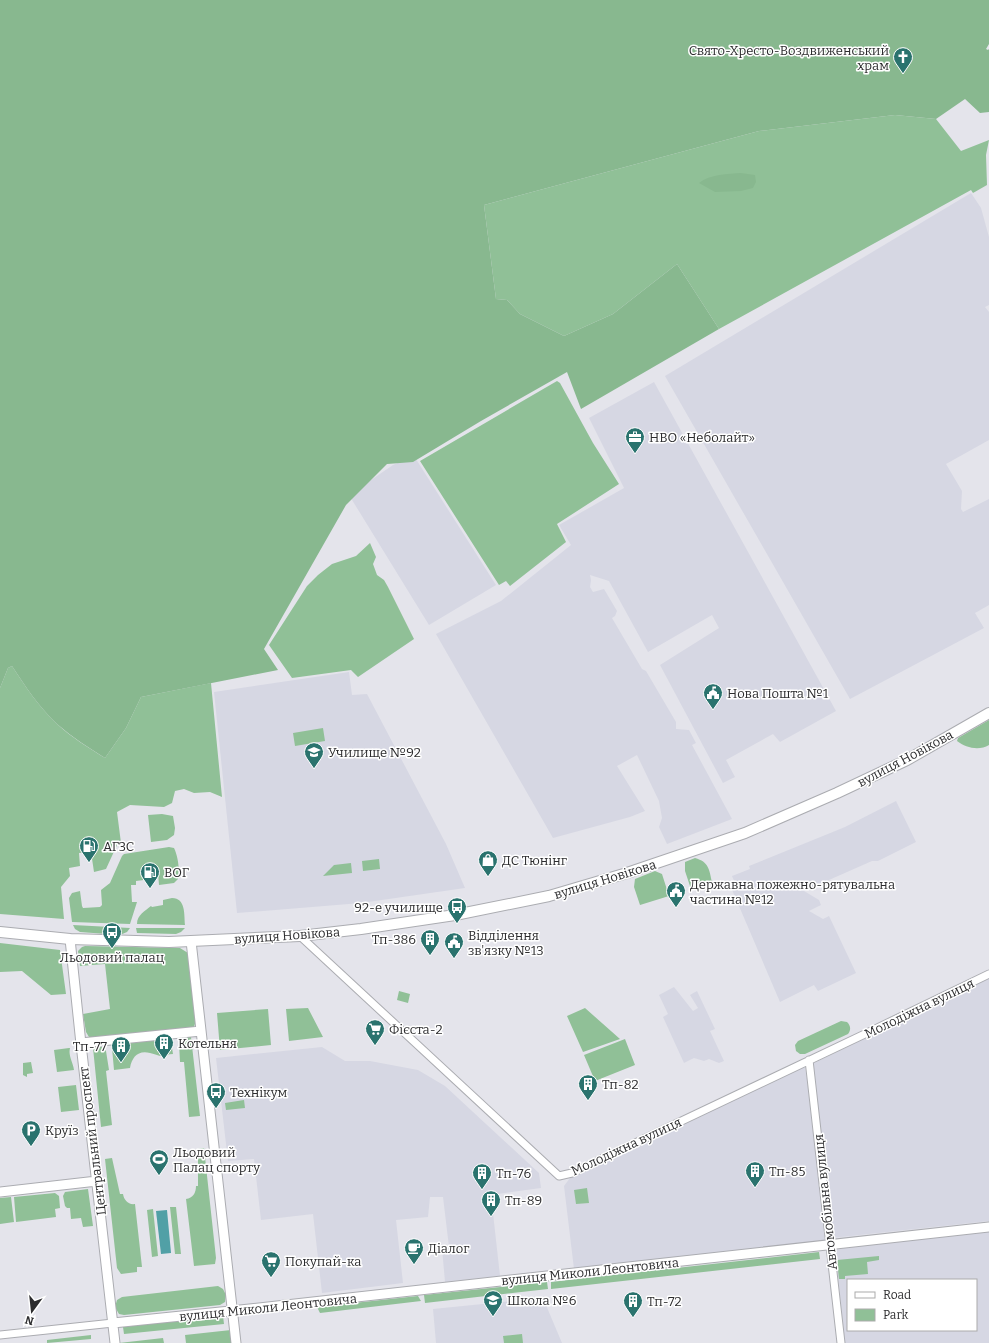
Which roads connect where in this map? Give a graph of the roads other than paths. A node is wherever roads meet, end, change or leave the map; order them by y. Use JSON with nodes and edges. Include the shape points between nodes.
{"nodes":[{"id":1,"x":989,"y":713,"type":"edge"},
{"id":2,"x":0,"y":932,"type":"edge"},
{"id":3,"x":300,"y":936,"type":"junction"},
{"id":4,"x":66,"y":939,"type":"junction"},
{"id":5,"x":191,"y":941,"type":"junction"},
{"id":6,"x":989,"y":974,"type":"edge"},
{"id":7,"x":201,"y":1032,"type":"junction"},
{"id":8,"x":81,"y":1043,"type":"junction"},
{"id":9,"x":809,"y":1060,"type":"junction"},
{"id":10,"x":97,"y":1181,"type":"junction"},
{"id":11,"x":0,"y":1192,"type":"edge"},
{"id":12,"x":989,"y":1227,"type":"edge"},
{"id":13,"x":830,"y":1245,"type":"junction"},
{"id":14,"x":232,"y":1311,"type":"junction"},
{"id":15,"x":113,"y":1323,"type":"junction"},
{"id":16,"x":0,"y":1335,"type":"edge"},
{"id":17,"x":115,"y":1343,"type":"edge"},
{"id":18,"x":236,"y":1343,"type":"edge"},
{"id":19,"x":840,"y":1343,"type":"edge"}],
"edges":[{"from":1,"to":3,"type":"main road","name":"вулиця Новікова","via":[[907,760],[837,793],[745,833],[628,874],[549,896],[455,915]]},
{"from":2,"to":4,"type":"main road"},
{"from":3,"to":5,"type":"main road","name":"вулиця Новікова"},
{"from":3,"to":9,"type":"street","name":"Молодіжна вулиця","via":[[559,1176],[572,1173]]},
{"from":4,"to":5,"type":"main road","name":"вулиця Новікова"},
{"from":4,"to":8,"type":"street","name":"Центральний проспект"},
{"from":5,"to":7,"type":"street"},
{"from":6,"to":9,"type":"street","name":"Молодіжна вулиця"},
{"from":7,"to":8,"type":"street"},
{"from":7,"to":14,"type":"street"},
{"from":8,"to":10,"type":"street","name":"Центральний проспект"},
{"from":9,"to":13,"type":"street","name":"Автомобільна вулиця"},
{"from":10,"to":11,"type":"street"},
{"from":10,"to":15,"type":"street","name":"Центральний проспект"},
{"from":12,"to":13,"type":"street","name":"вулиця Миколи Леонтовича"},
{"from":13,"to":14,"type":"street","name":"вулиця Миколи Леонтовича"},
{"from":13,"to":19,"type":"street","name":"Автомобільна вулиця"},
{"from":14,"to":15,"type":"street","name":"вулиця Миколи Леонтовича"},
{"from":14,"to":18,"type":"street"},
{"from":15,"to":16,"type":"street","name":"вулиця Миколи Леонтовича"},
{"from":15,"to":17,"type":"street","name":"Центральний проспект"}]}
